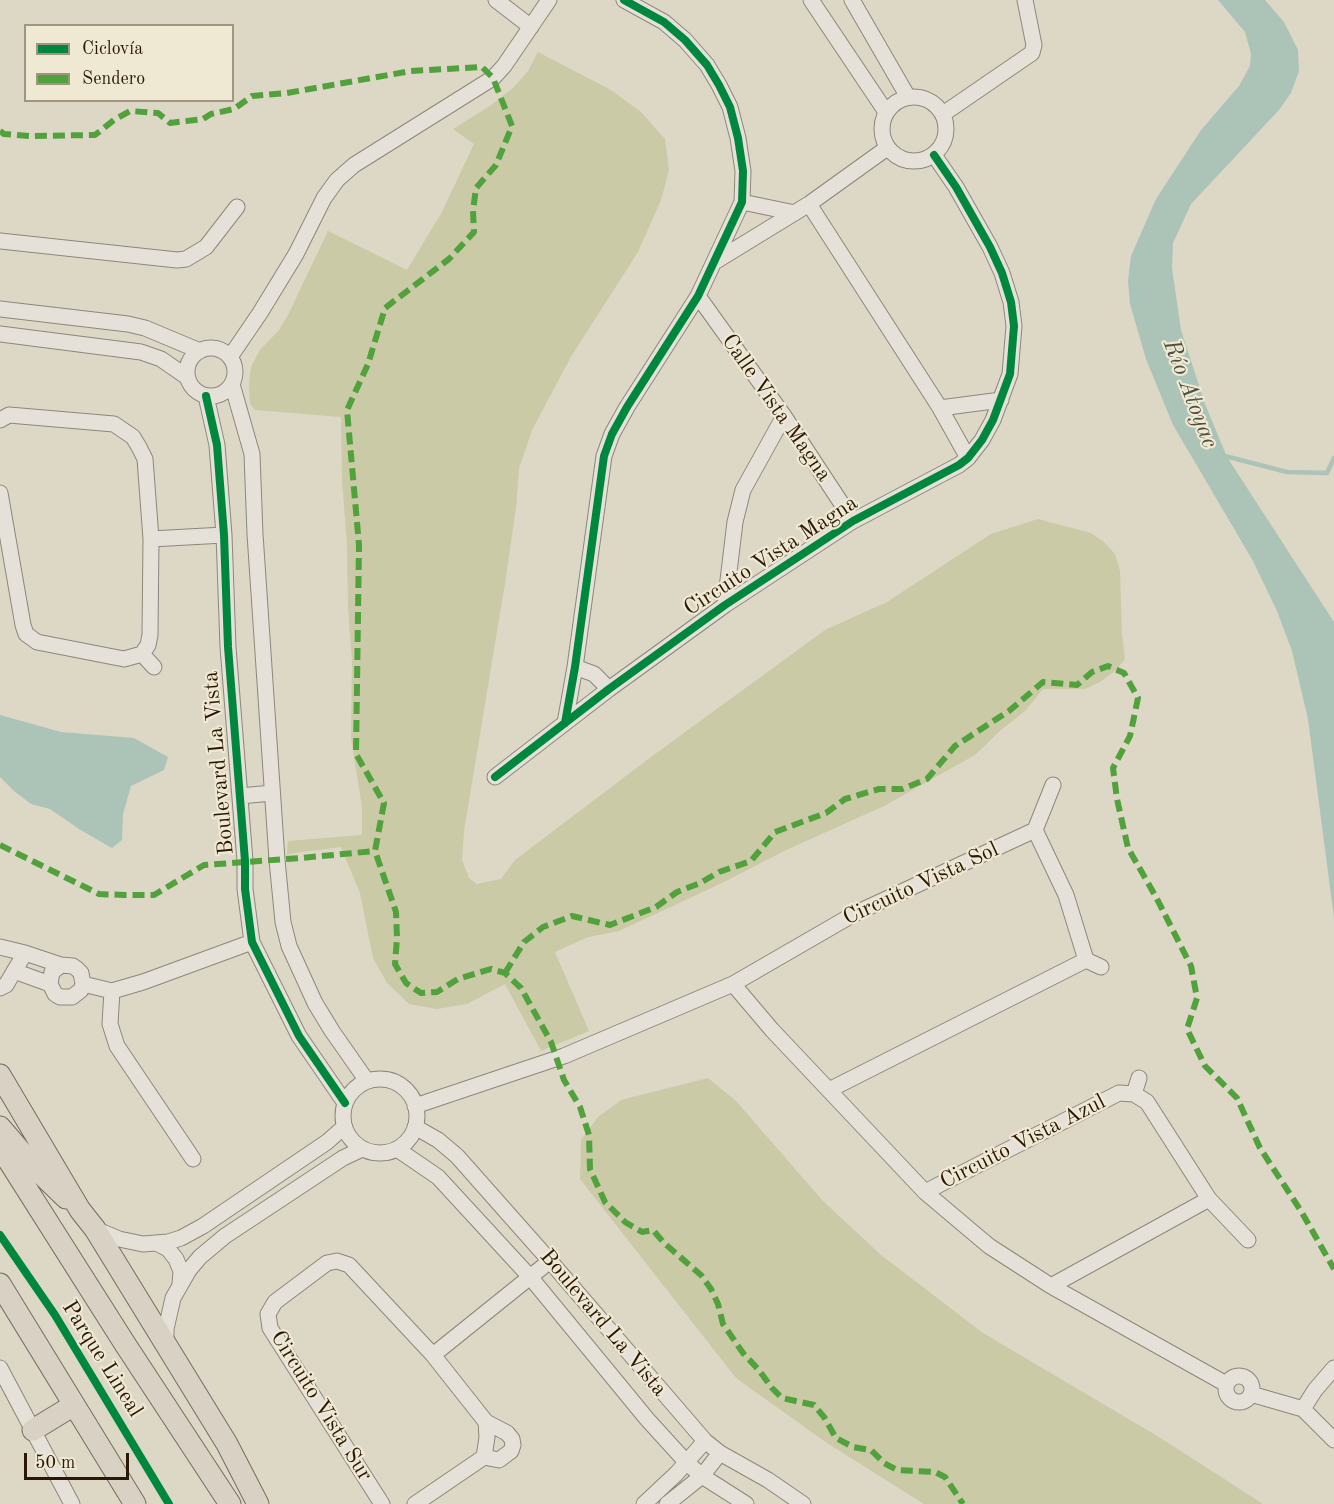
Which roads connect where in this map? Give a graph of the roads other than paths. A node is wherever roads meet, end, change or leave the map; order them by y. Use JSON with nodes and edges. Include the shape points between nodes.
{"nodes":[{"id":1,"x":496,"y":0,"type":"edge"},
{"id":2,"x":549,"y":0,"type":"edge"},
{"id":3,"x":624,"y":0,"type":"edge"},
{"id":4,"x":811,"y":0,"type":"edge"},
{"id":5,"x":852,"y":0,"type":"edge"},
{"id":6,"x":1025,"y":0,"type":"edge"},
{"id":7,"x":531,"y":27,"type":"junction"},
{"id":8,"x":908,"y":97,"type":"junction"},
{"id":9,"x":886,"y":112,"type":"junction"},
{"id":10,"x":943,"y":114,"type":"junction"},
{"id":11,"x":887,"y":148,"type":"junction"},
{"id":12,"x":934,"y":155,"type":"junction"},
{"id":13,"x":742,"y":202,"type":"junction"},
{"id":14,"x":809,"y":204,"type":"junction"},
{"id":15,"x":237,"y":207,"type":"dead end"},
{"id":16,"x":795,"y":213,"type":"junction"},
{"id":17,"x":0,"y":241,"type":"edge"},
{"id":18,"x":716,"y":261,"type":"junction"},
{"id":19,"x":698,"y":296,"type":"junction"},
{"id":20,"x":0,"y":309,"type":"edge"},
{"id":21,"x":0,"y":334,"type":"edge"},
{"id":22,"x":200,"y":351,"type":"junction"},
{"id":23,"x":230,"y":357,"type":"junction"},
{"id":24,"x":187,"y":377,"type":"junction"},
{"id":25,"x":232,"y":384,"type":"junction"},
{"id":26,"x":206,"y":396,"type":"junction"},
{"id":27,"x":1001,"y":400,"type":"junction"},
{"id":28,"x":940,"y":408,"type":"junction"},
{"id":29,"x":783,"y":416,"type":"junction"},
{"id":30,"x":0,"y":420,"type":"edge"},
{"id":31,"x":968,"y":458,"type":"junction"},
{"id":32,"x":0,"y":493,"type":"edge"},
{"id":33,"x":853,"y":521,"type":"junction"},
{"id":34,"x":224,"y":534,"type":"junction"},
{"id":35,"x":151,"y":539,"type":"junction"},
{"id":36,"x":725,"y":606,"type":"junction"},
{"id":37,"x":142,"y":654,"type":"junction"},
{"id":38,"x":154,"y":667,"type":"dead end"},
{"id":39,"x":575,"y":667,"type":"junction"},
{"id":40,"x":609,"y":689,"type":"junction"},
{"id":41,"x":565,"y":723,"type":"junction"},
{"id":42,"x":495,"y":777,"type":"dead end"},
{"id":43,"x":1053,"y":785,"type":"dead end"},
{"id":44,"x":272,"y":793,"type":"junction"},
{"id":45,"x":240,"y":796,"type":"junction"},
{"id":46,"x":1035,"y":830,"type":"junction"},
{"id":47,"x":252,"y":942,"type":"junction"},
{"id":48,"x":0,"y":947,"type":"edge"},
{"id":49,"x":25,"y":953,"type":"junction"},
{"id":50,"x":1086,"y":960,"type":"junction"},
{"id":51,"x":61,"y":965,"type":"junction"},
{"id":52,"x":1101,"y":967,"type":"dead end"},
{"id":53,"x":14,"y":971,"type":"junction"},
{"id":54,"x":50,"y":984,"type":"junction"},
{"id":55,"x":83,"y":984,"type":"junction"},
{"id":56,"x":733,"y":984,"type":"junction"},
{"id":57,"x":0,"y":988,"type":"edge"},
{"id":58,"x":112,"y":992,"type":"junction"},
{"id":59,"x":0,"y":1075,"type":"edge"},
{"id":60,"x":1139,"y":1078,"type":"dead end"},
{"id":61,"x":367,"y":1081,"type":"junction"},
{"id":62,"x":829,"y":1090,"type":"junction"},
{"id":63,"x":1134,"y":1094,"type":"junction"},
{"id":64,"x":345,"y":1103,"type":"junction"},
{"id":65,"x":415,"y":1106,"type":"junction"},
{"id":66,"x":344,"y":1126,"type":"junction"},
{"id":67,"x":0,"y":1127,"type":"edge"},
{"id":68,"x":415,"y":1127,"type":"junction"},
{"id":69,"x":0,"y":1147,"type":"edge"},
{"id":70,"x":362,"y":1149,"type":"junction"},
{"id":71,"x":397,"y":1149,"type":"junction"},
{"id":72,"x":193,"y":1159,"type":"dead end"},
{"id":73,"x":925,"y":1192,"type":"junction"},
{"id":74,"x":1209,"y":1199,"type":"junction"},
{"id":75,"x":80,"y":1210,"type":"junction"},
{"id":76,"x":95,"y":1229,"type":"junction"},
{"id":77,"x":1248,"y":1240,"type":"dead end"},
{"id":78,"x":156,"y":1244,"type":"junction"},
{"id":79,"x":550,"y":1261,"type":"junction"},
{"id":80,"x":531,"y":1278,"type":"junction"},
{"id":81,"x":0,"y":1284,"type":"edge"},
{"id":82,"x":180,"y":1284,"type":"junction"},
{"id":83,"x":1051,"y":1286,"type":"junction"},
{"id":84,"x":166,"y":1344,"type":"junction"},
{"id":85,"x":433,"y":1354,"type":"junction"},
{"id":86,"x":1334,"y":1368,"type":"edge"},
{"id":87,"x":2,"y":1377,"type":"edge"},
{"id":88,"x":74,"y":1405,"type":"junction"},
{"id":89,"x":1304,"y":1410,"type":"junction"},
{"id":90,"x":486,"y":1422,"type":"junction"},
{"id":91,"x":36,"y":1428,"type":"junction"},
{"id":92,"x":1334,"y":1440,"type":"edge"},
{"id":93,"x":705,"y":1441,"type":"junction"},
{"id":94,"x":227,"y":1444,"type":"junction"},
{"id":95,"x":720,"y":1453,"type":"junction"},
{"id":96,"x":484,"y":1457,"type":"junction"},
{"id":97,"x":687,"y":1463,"type":"junction"},
{"id":98,"x":702,"y":1476,"type":"junction"},
{"id":99,"x":649,"y":1503,"type":"edge"},
{"id":100,"x":72,"y":1504,"type":"edge"},
{"id":101,"x":81,"y":1504,"type":"edge"},
{"id":102,"x":135,"y":1504,"type":"edge"},
{"id":103,"x":230,"y":1504,"type":"edge"},
{"id":104,"x":242,"y":1504,"type":"edge"},
{"id":105,"x":258,"y":1504,"type":"edge"},
{"id":106,"x":382,"y":1504,"type":"edge"},
{"id":107,"x":415,"y":1504,"type":"edge"},
{"id":108,"x":667,"y":1504,"type":"edge"},
{"id":109,"x":746,"y":1504,"type":"edge"},
{"id":110,"x":803,"y":1504,"type":"edge"}],
"edges":[{"from":1,"to":7,"type":"street"},
{"from":2,"to":7,"type":"street"},
{"from":3,"to":13,"type":"street","via":[[664,22],[708,65],[729,107],[738,138]]},
{"from":4,"to":9,"type":"street"},
{"from":5,"to":8,"type":"street"},
{"from":6,"to":10,"type":"street","via":[[1034,45],[1032,53]]},
{"from":7,"to":23,"type":"street","via":[[493,78],[354,165],[337,180],[290,264]]},
{"from":8,"to":9,"type":"street"},
{"from":8,"to":10,"type":"street","via":[[928,100]]},
{"from":9,"to":11,"type":"street","via":[[881,130]]},
{"from":10,"to":12,"type":"street","via":[[946,136]]},
{"from":11,"to":12,"type":"street","via":[[894,156],[914,162]]},
{"from":11,"to":14,"type":"street"},
{"from":12,"to":27,"type":"street","name":"Circuito Vista Magna","via":[[990,247],[1011,302],[1011,374]]},
{"from":13,"to":16,"type":"street"},
{"from":13,"to":18,"type":"street"},
{"from":14,"to":16,"type":"street"},
{"from":14,"to":28,"type":"street"},
{"from":15,"to":17,"type":"street","via":[[206,247],[186,259]]},
{"from":16,"to":18,"type":"street"},
{"from":18,"to":19,"type":"street"},
{"from":19,"to":29,"type":"street","name":"Calle Vista Magna"},
{"from":19,"to":39,"type":"street","via":[[627,407],[604,456]]},
{"from":20,"to":22,"type":"street","via":[[128,324]]},
{"from":21,"to":24,"type":"street","via":[[141,352],[161,359]]},
{"from":22,"to":23,"type":"street","via":[[216,348]]},
{"from":22,"to":24,"type":"street","via":[[189,362]]},
{"from":23,"to":25,"type":"street","via":[[235,370]]},
{"from":24,"to":26,"type":"street","via":[[194,389]]},
{"from":25,"to":26,"type":"street","via":[[221,394]]},
{"from":25,"to":44,"type":"street","via":[[252,454]]},
{"from":26,"to":34,"type":"street","name":"Boulevard La Vista","via":[[218,445]]},
{"from":27,"to":28,"type":"street"},
{"from":27,"to":31,"type":"street","name":"Circuito Vista Magna","via":[[982,440]]},
{"from":28,"to":31,"type":"street"},
{"from":29,"to":33,"type":"street","name":"Calle Vista Magna"},
{"from":29,"to":36,"type":"street","name":"Circuito Vista Magna","via":[[743,490]]},
{"from":30,"to":35,"type":"street","via":[[9,415],[114,424],[124,429],[145,459]]},
{"from":31,"to":33,"type":"street","name":"Circuito Vista Magna"},
{"from":32,"to":37,"type":"street","via":[[23,625],[21,637],[124,659]]},
{"from":33,"to":36,"type":"street","name":"Circuito Vista Magna"},
{"from":34,"to":35,"type":"street"},
{"from":34,"to":45,"type":"street","name":"Boulevard La Vista"},
{"from":35,"to":37,"type":"street","via":[[150,635]]},
{"from":36,"to":40,"type":"street","name":"Circuito Vista Magna"},
{"from":37,"to":38,"type":"street"},
{"from":39,"to":40,"type":"street","via":[[594,674]]},
{"from":39,"to":41,"type":"street"},
{"from":40,"to":41,"type":"street","name":"Circuito Vista Magna"},
{"from":41,"to":42,"type":"street","name":"Circuito Vista Magna"},
{"from":43,"to":46,"type":"street"},
{"from":44,"to":45,"type":"street"},
{"from":44,"to":61,"type":"street","via":[[283,922],[289,946],[315,1004]]},
{"from":45,"to":47,"type":"street","name":"Boulevard La Vista"},
{"from":46,"to":50,"type":"street","via":[[1066,895]]},
{"from":46,"to":56,"type":"street","name":"Circuito Vista Sol","via":[[854,914]]},
{"from":47,"to":58,"type":"street"},
{"from":47,"to":64,"type":"street","name":"Boulevard La Vista","via":[[299,1036]]},
{"from":48,"to":49,"type":"street"},
{"from":49,"to":51,"type":"street"},
{"from":49,"to":53,"type":"street"},
{"from":50,"to":52,"type":"street"},
{"from":50,"to":62,"type":"street"},
{"from":51,"to":54,"type":"street","via":[[52,972]]},
{"from":51,"to":55,"type":"street","via":[[77,969]]},
{"from":53,"to":54,"type":"street"},
{"from":53,"to":57,"type":"street"},
{"from":54,"to":55,"type":"street","via":[[55,994],[66,998],[77,994]]},
{"from":55,"to":58,"type":"street"},
{"from":56,"to":62,"type":"street","name":"Circuito Vista Azul"},
{"from":56,"to":65,"type":"street","name":"Circuito Vista Sol","via":[[564,1056]]},
{"from":58,"to":72,"type":"street","via":[[110,1023],[117,1046]]},
{"from":59,"to":75,"type":"highway"},
{"from":60,"to":63,"type":"street"},
{"from":61,"to":64,"type":"street"},
{"from":61,"to":65,"type":"street","via":[[397,1083]]},
{"from":62,"to":73,"type":"street","name":"Circuito Vista Azul"},
{"from":63,"to":73,"type":"street","name":"Circuito Vista Azul","via":[[1119,1093]]},
{"from":63,"to":74,"type":"street","name":"Circuito Vista Azul","via":[[1147,1102]]},
{"from":64,"to":66,"type":"street"},
{"from":65,"to":68,"type":"street"},
{"from":66,"to":70,"type":"street","via":[[349,1138]]},
{"from":66,"to":78,"type":"street","via":[[327,1142],[214,1218],[181,1238]]},
{"from":67,"to":75,"type":"highway","via":[[36,1169]]},
{"from":68,"to":71,"type":"street"},
{"from":68,"to":79,"type":"street","name":"Boulevard La Vista","via":[[458,1156]]},
{"from":69,"to":103,"type":"highway"},
{"from":70,"to":71,"type":"street","via":[[379,1153]]},
{"from":70,"to":82,"type":"street","via":[[225,1236],[200,1257]]},
{"from":71,"to":80,"type":"street","name":"Boulevard La Vista","via":[[438,1177]]},
{"from":73,"to":83,"type":"street","name":"Circuito Vista Azul","via":[[989,1246]]},
{"from":74,"to":77,"type":"street","name":"Circuito Vista Azul"},
{"from":74,"to":83,"type":"street"},
{"from":75,"to":76,"type":"highway"},
{"from":76,"to":78,"type":"street","via":[[131,1242]]},
{"from":76,"to":84,"type":"highway"},
{"from":78,"to":82,"type":"street","via":[[168,1249],[176,1259],[181,1271]]},
{"from":79,"to":80,"type":"street"},
{"from":79,"to":93,"type":"street","name":"Boulevard La Vista"},
{"from":80,"to":85,"type":"street"},
{"from":80,"to":97,"type":"street","name":"Boulevard La Vista"},
{"from":81,"to":88,"type":"highway"},
{"from":82,"to":84,"type":"street","via":[[169,1313]]},
{"from":83,"to":89,"type":"street","name":"Circuito Vista Azul","via":[[1226,1384],[1231,1400],[1243,1402],[1251,1394]]},
{"from":84,"to":94,"type":"highway"},
{"from":85,"to":90,"type":"street","name":"Circuito Vista Sur"},
{"from":85,"to":106,"type":"street","name":"Circuito Vista Sur","via":[[349,1264],[337,1261],[327,1263],[275,1302],[268,1314],[270,1328]]},
{"from":86,"to":89,"type":"street"},
{"from":87,"to":91,"type":"street"},
{"from":88,"to":91,"type":"highway"},
{"from":88,"to":102,"type":"highway"},
{"from":89,"to":92,"type":"street"},
{"from":90,"to":96,"type":"street"},
{"from":90,"to":96,"type":"street","name":"Circuito Vista Sur","via":[[507,1433],[513,1445],[499,1460]]},
{"from":91,"to":100,"type":"street"},
{"from":91,"to":101,"type":"street"},
{"from":93,"to":95,"type":"street","name":"Boulevard La Vista"},
{"from":93,"to":97,"type":"street"},
{"from":94,"to":104,"type":"highway"},
{"from":94,"to":105,"type":"highway"},
{"from":95,"to":98,"type":"street"},
{"from":95,"to":110,"type":"street","name":"Boulevard La Vista"},
{"from":96,"to":107,"type":"street"},
{"from":97,"to":98,"type":"street","name":"Boulevard La Vista"},
{"from":97,"to":99,"type":"street"},
{"from":98,"to":108,"type":"street"},
{"from":98,"to":109,"type":"street","name":"Boulevard La Vista"}]}
